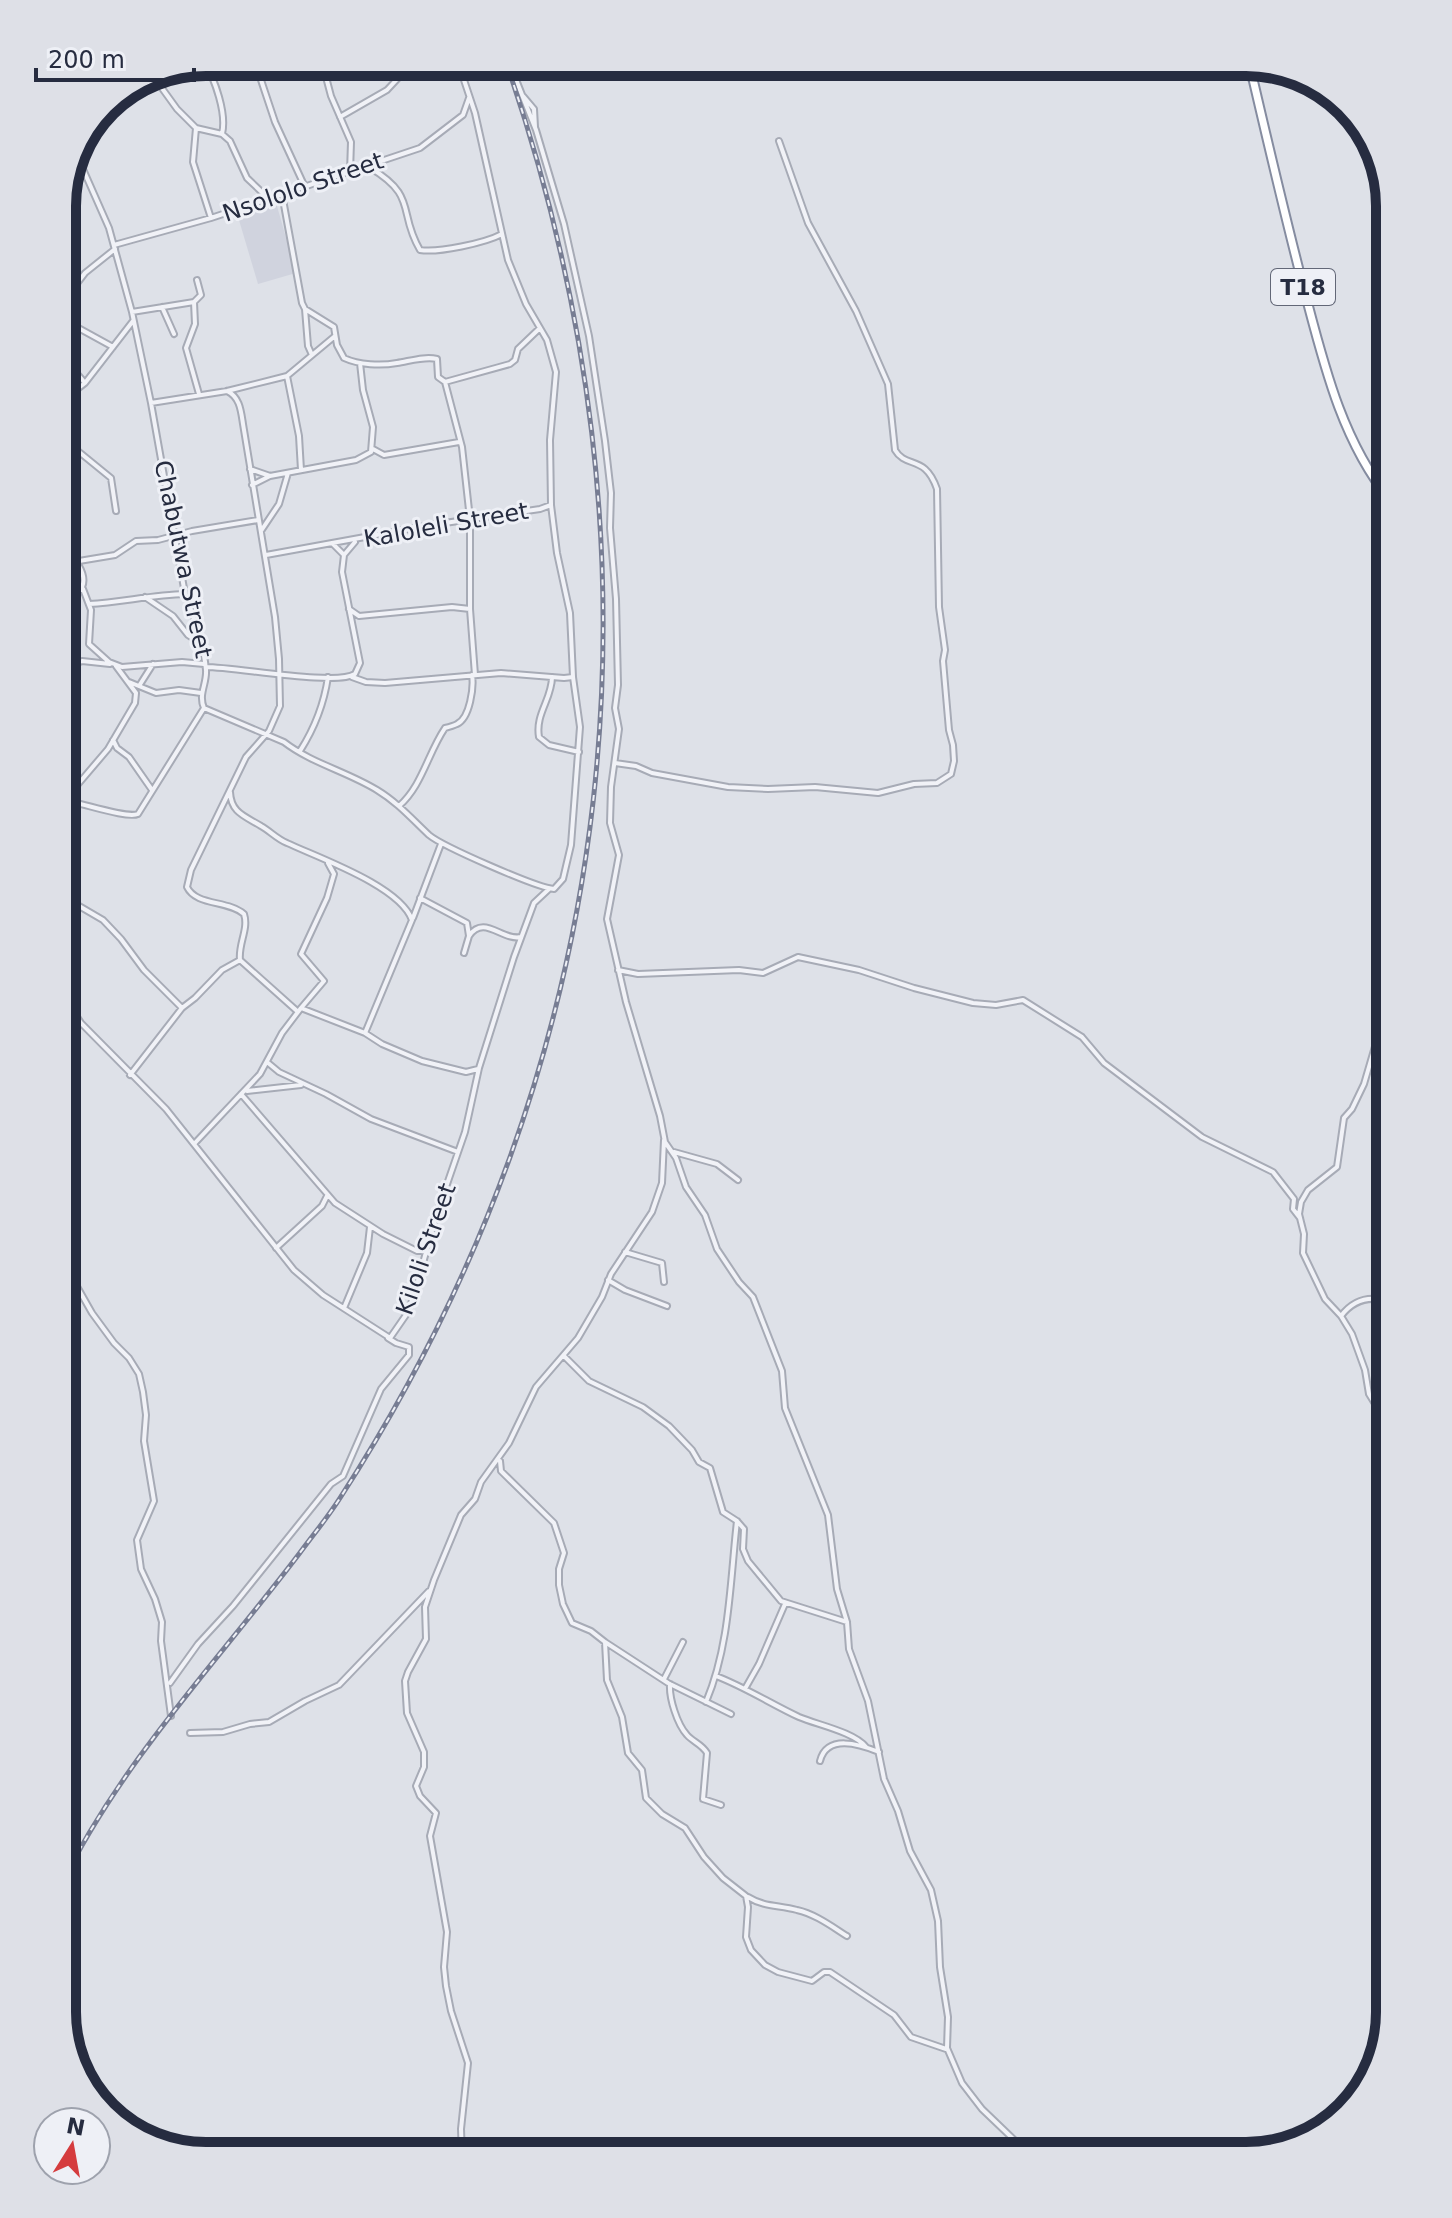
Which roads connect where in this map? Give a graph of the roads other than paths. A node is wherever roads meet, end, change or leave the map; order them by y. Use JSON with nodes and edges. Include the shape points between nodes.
{"nodes":[{"id":1,"x":211,"y":76,"type":"edge"},
{"id":2,"x":260,"y":76,"type":"edge"},
{"id":3,"x":327,"y":76,"type":"edge"},
{"id":4,"x":400,"y":76,"type":"edge"},
{"id":5,"x":463,"y":76,"type":"edge"},
{"id":6,"x":514,"y":76,"type":"edge"},
{"id":7,"x":1252,"y":76,"type":"edge"},
{"id":8,"x":160,"y":85,"type":"edge"},
{"id":9,"x":470,"y":97,"type":"junction"},
{"id":10,"x":340,"y":117,"type":"junction"},
{"id":11,"x":196,"y":128,"type":"junction"},
{"id":12,"x":222,"y":134,"type":"junction"},
{"id":13,"x":779,"y":141,"type":"dead end"},
{"id":14,"x":82,"y":167,"type":"edge"},
{"id":15,"x":368,"y":167,"type":"junction"},
{"id":16,"x":350,"y":172,"type":"junction"},
{"id":17,"x":304,"y":185,"type":"junction"},
{"id":18,"x":282,"y":194,"type":"junction"},
{"id":19,"x":269,"y":199,"type":"junction"},
{"id":20,"x":211,"y":218,"type":"junction"},
{"id":21,"x":502,"y":234,"type":"junction"},
{"id":22,"x":115,"y":247,"type":"junction"},
{"id":23,"x":197,"y":280,"type":"dead end"},
{"id":24,"x":76,"y":285,"type":"edge"},
{"id":25,"x":194,"y":302,"type":"junction"},
{"id":26,"x":162,"y":307,"type":"junction"},
{"id":27,"x":305,"y":309,"type":"junction"},
{"id":28,"x":132,"y":312,"type":"junction"},
{"id":29,"x":133,"y":321,"type":"junction"},
{"id":30,"x":76,"y":327,"type":"edge"},
{"id":31,"x":540,"y":328,"type":"junction"},
{"id":32,"x":174,"y":334,"type":"dead end"},
{"id":33,"x":336,"y":335,"type":"junction"},
{"id":34,"x":113,"y":347,"type":"junction"},
{"id":35,"x":312,"y":355,"type":"junction"},
{"id":36,"x":360,"y":363,"type":"junction"},
{"id":37,"x":76,"y":372,"type":"edge"},
{"id":38,"x":287,"y":376,"type":"junction"},
{"id":39,"x":445,"y":382,"type":"junction"},
{"id":40,"x":85,"y":383,"type":"junction"},
{"id":41,"x":76,"y":390,"type":"edge"},
{"id":42,"x":227,"y":391,"type":"junction"},
{"id":43,"x":199,"y":394,"type":"junction"},
{"id":44,"x":151,"y":403,"type":"junction"},
{"id":45,"x":460,"y":442,"type":"junction"},
{"id":46,"x":76,"y":449,"type":"edge"},
{"id":47,"x":373,"y":449,"type":"junction"},
{"id":48,"x":250,"y":469,"type":"junction"},
{"id":49,"x":301,"y":470,"type":"junction"},
{"id":50,"x":288,"y":473,"type":"junction"},
{"id":51,"x":270,"y":476,"type":"junction"},
{"id":52,"x":1376,"y":480,"type":"edge"},
{"id":53,"x":252,"y":485,"type":"junction"},
{"id":54,"x":551,"y":505,"type":"junction"},
{"id":55,"x":116,"y":511,"type":"dead end"},
{"id":56,"x":470,"y":519,"type":"junction"},
{"id":57,"x":258,"y":520,"type":"junction"},
{"id":58,"x":260,"y":534,"type":"junction"},
{"id":59,"x":176,"y":535,"type":"junction"},
{"id":60,"x":358,"y":539,"type":"junction"},
{"id":61,"x":333,"y":544,"type":"junction"},
{"id":62,"x":265,"y":555,"type":"junction"},
{"id":63,"x":344,"y":555,"type":"junction"},
{"id":64,"x":76,"y":562,"type":"edge"},
{"id":65,"x":76,"y":564,"type":"edge"},
{"id":66,"x":83,"y":589,"type":"junction"},
{"id":67,"x":185,"y":594,"type":"junction"},
{"id":68,"x":76,"y":595,"type":"edge"},
{"id":69,"x":145,"y":597,"type":"junction"},
{"id":70,"x":76,"y":600,"type":"edge"},
{"id":71,"x":89,"y":602,"type":"junction"},
{"id":72,"x":349,"y":609,"type":"junction"},
{"id":73,"x":470,"y":609,"type":"junction"},
{"id":74,"x":359,"y":616,"type":"junction"},
{"id":75,"x":351,"y":627,"type":"junction"},
{"id":76,"x":200,"y":643,"type":"junction"},
{"id":77,"x":76,"y":663,"type":"edge"},
{"id":78,"x":153,"y":664,"type":"junction"},
{"id":79,"x":114,"y":665,"type":"junction"},
{"id":80,"x":205,"y":666,"type":"junction"},
{"id":81,"x":279,"y":674,"type":"junction"},
{"id":82,"x":474,"y":675,"type":"junction"},
{"id":83,"x":328,"y":677,"type":"junction"},
{"id":84,"x":352,"y":677,"type":"junction"},
{"id":85,"x":552,"y":677,"type":"junction"},
{"id":86,"x":573,"y":677,"type":"junction"},
{"id":87,"x":127,"y":682,"type":"junction"},
{"id":88,"x":139,"y":686,"type":"junction"},
{"id":89,"x":201,"y":693,"type":"junction"},
{"id":90,"x":204,"y":708,"type":"junction"},
{"id":91,"x":264,"y":735,"type":"junction"},
{"id":92,"x":113,"y":740,"type":"junction"},
{"id":93,"x":300,"y":751,"type":"junction"},
{"id":94,"x":579,"y":752,"type":"junction"},
{"id":95,"x":615,"y":763,"type":"junction"},
{"id":96,"x":76,"y":786,"type":"edge"},
{"id":97,"x":230,"y":789,"type":"junction"},
{"id":98,"x":152,"y":790,"type":"junction"},
{"id":99,"x":76,"y":804,"type":"edge"},
{"id":100,"x":399,"y":806,"type":"junction"},
{"id":101,"x":441,"y":843,"type":"junction"},
{"id":102,"x":326,"y":861,"type":"junction"},
{"id":103,"x":549,"y":889,"type":"junction"},
{"id":104,"x":420,"y":898,"type":"junction"},
{"id":105,"x":76,"y":904,"type":"edge"},
{"id":106,"x":412,"y":920,"type":"junction"},
{"id":107,"x":469,"y":936,"type":"junction"},
{"id":108,"x":523,"y":936,"type":"junction"},
{"id":109,"x":464,"y":953,"type":"dead end"},
{"id":110,"x":240,"y":960,"type":"junction"},
{"id":111,"x":618,"y":970,"type":"junction"},
{"id":112,"x":182,"y":1008,"type":"junction"},
{"id":113,"x":299,"y":1009,"type":"junction"},
{"id":114,"x":76,"y":1015,"type":"edge"},
{"id":115,"x":365,"y":1033,"type":"junction"},
{"id":116,"x":1376,"y":1043,"type":"edge"},
{"id":117,"x":267,"y":1062,"type":"junction"},
{"id":118,"x":479,"y":1068,"type":"junction"},
{"id":119,"x":130,"y":1075,"type":"junction"},
{"id":120,"x":304,"y":1084,"type":"junction"},
{"id":121,"x":243,"y":1093,"type":"junction"},
{"id":122,"x":664,"y":1138,"type":"junction"},
{"id":123,"x":194,"y":1144,"type":"junction"},
{"id":124,"x":672,"y":1151,"type":"junction"},
{"id":125,"x":458,"y":1152,"type":"junction"},
{"id":126,"x":738,"y":1180,"type":"dead end"},
{"id":127,"x":327,"y":1194,"type":"junction"},
{"id":128,"x":1300,"y":1218,"type":"junction"},
{"id":129,"x":370,"y":1227,"type":"junction"},
{"id":130,"x":276,"y":1248,"type":"junction"},
{"id":131,"x":426,"y":1251,"type":"junction"},
{"id":132,"x":625,"y":1252,"type":"junction"},
{"id":133,"x":608,"y":1280,"type":"junction"},
{"id":134,"x":664,"y":1282,"type":"dead end"},
{"id":135,"x":76,"y":1285,"type":"edge"},
{"id":136,"x":1376,"y":1299,"type":"edge"},
{"id":137,"x":667,"y":1306,"type":"dead end"},
{"id":138,"x":344,"y":1308,"type":"junction"},
{"id":139,"x":1341,"y":1316,"type":"junction"},
{"id":140,"x":388,"y":1338,"type":"junction"},
{"id":141,"x":564,"y":1355,"type":"junction"},
{"id":142,"x":1376,"y":1407,"type":"edge"},
{"id":143,"x":500,"y":1459,"type":"junction"},
{"id":144,"x":737,"y":1521,"type":"junction"},
{"id":145,"x":431,"y":1589,"type":"junction"},
{"id":146,"x":785,"y":1604,"type":"junction"},
{"id":147,"x":847,"y":1622,"type":"junction"},
{"id":148,"x":605,"y":1642,"type":"junction"},
{"id":149,"x":683,"y":1642,"type":"dead end"},
{"id":150,"x":716,"y":1676,"type":"junction"},
{"id":151,"x":664,"y":1679,"type":"junction"},
{"id":152,"x":670,"y":1684,"type":"junction"},
{"id":153,"x":169,"y":1685,"type":"junction"},
{"id":154,"x":746,"y":1687,"type":"junction"},
{"id":155,"x":706,"y":1702,"type":"junction"},
{"id":156,"x":731,"y":1714,"type":"dead end"},
{"id":157,"x":171,"y":1716,"type":"dead end"},
{"id":158,"x":190,"y":1733,"type":"dead end"},
{"id":159,"x":866,"y":1747,"type":"junction"},
{"id":160,"x":879,"y":1752,"type":"junction"},
{"id":161,"x":820,"y":1761,"type":"dead end"},
{"id":162,"x":721,"y":1805,"type":"dead end"},
{"id":163,"x":746,"y":1896,"type":"junction"},
{"id":164,"x":847,"y":1936,"type":"dead end"},
{"id":165,"x":948,"y":2049,"type":"junction"},
{"id":166,"x":461,"y":2142,"type":"edge"},
{"id":167,"x":1016,"y":2142,"type":"edge"}],
"edges":[{"from":1,"to":12,"type":"street"},
{"from":2,"to":17,"type":"street"},
{"from":3,"to":10,"type":"street"},
{"from":4,"to":10,"type":"street","via":[[387,90]]},
{"from":5,"to":9,"type":"street","name":"Kaloleli Street"},
{"from":6,"to":95,"type":"street","via":[[564,224],[581,294],[607,457],[616,599]]},
{"from":7,"to":52,"type":"highway","number":"T18","via":[[1338,406]]},
{"from":8,"to":11,"type":"street"},
{"from":9,"to":15,"type":"street","name":"Nsololo Street","via":[[463,115],[420,148]]},
{"from":9,"to":21,"type":"street","name":"Kaloleli Street"},
{"from":10,"to":16,"type":"street","via":[[351,142]]},
{"from":11,"to":12,"type":"street"},
{"from":11,"to":20,"type":"street","via":[[193,162]]},
{"from":12,"to":19,"type":"street","via":[[247,178]]},
{"from":13,"to":95,"type":"street","via":[[809,226],[856,311],[888,384],[895,450],[900,458],[922,465],[937,489],[939,607],[952,772],[937,783],[871,793],[728,787]]},
{"from":14,"to":22,"type":"street","name":"Chabutwa Street"},
{"from":15,"to":16,"type":"street","name":"Nsololo Street"},
{"from":15,"to":21,"type":"street","via":[[402,194],[420,250]]},
{"from":16,"to":17,"type":"street","name":"Nsololo Street"},
{"from":17,"to":18,"type":"street","name":"Nsololo Street"},
{"from":18,"to":19,"type":"street","name":"Nsololo Street"},
{"from":18,"to":27,"type":"street"},
{"from":19,"to":20,"type":"street","name":"Nsololo Street"},
{"from":20,"to":22,"type":"street","name":"Nsololo Street"},
{"from":21,"to":31,"type":"street","name":"Kaloleli Street","via":[[512,272]]},
{"from":22,"to":24,"type":"street"},
{"from":22,"to":28,"type":"street","name":"Chabutwa Street"},
{"from":23,"to":25,"type":"street","via":[[201,295]]},
{"from":25,"to":26,"type":"street"},
{"from":25,"to":43,"type":"street","via":[[195,324],[186,348]]},
{"from":26,"to":28,"type":"street"},
{"from":26,"to":32,"type":"street"},
{"from":27,"to":33,"type":"street","via":[[331,324]]},
{"from":27,"to":35,"type":"street"},
{"from":28,"to":29,"type":"street","name":"Chabutwa Street"},
{"from":29,"to":34,"type":"street"},
{"from":29,"to":44,"type":"street","name":"Chabutwa Street"},
{"from":30,"to":34,"type":"street"},
{"from":31,"to":39,"type":"street","via":[[510,364]]},
{"from":31,"to":54,"type":"street","name":"Kaloleli Street","via":[[556,372]]},
{"from":33,"to":35,"type":"street"},
{"from":33,"to":36,"type":"street","via":[[344,358]]},
{"from":34,"to":40,"type":"street"},
{"from":35,"to":38,"type":"street"},
{"from":36,"to":39,"type":"street","via":[[434,357],[438,377]]},
{"from":36,"to":47,"type":"street"},
{"from":37,"to":40,"type":"street"},
{"from":38,"to":42,"type":"street"},
{"from":38,"to":49,"type":"street"},
{"from":39,"to":45,"type":"street"},
{"from":40,"to":41,"type":"street"},
{"from":42,"to":43,"type":"street"},
{"from":42,"to":48,"type":"street","via":[[240,406]]},
{"from":43,"to":44,"type":"street"},
{"from":44,"to":59,"type":"street","name":"Chabutwa Street"},
{"from":45,"to":47,"type":"street","via":[[384,455]]},
{"from":45,"to":56,"type":"street"},
{"from":46,"to":55,"type":"street","via":[[111,478]]},
{"from":47,"to":49,"type":"street","via":[[356,460]]},
{"from":48,"to":51,"type":"street"},
{"from":48,"to":53,"type":"street"},
{"from":49,"to":50,"type":"street"},
{"from":50,"to":51,"type":"street"},
{"from":50,"to":58,"type":"street","via":[[279,504]]},
{"from":51,"to":53,"type":"street"},
{"from":53,"to":57,"type":"street"},
{"from":54,"to":56,"type":"street","name":"Kaloleli Street"},
{"from":54,"to":86,"type":"street","via":[[570,613]]},
{"from":56,"to":60,"type":"street","name":"Kaloleli Street"},
{"from":56,"to":73,"type":"street"},
{"from":57,"to":58,"type":"street"},
{"from":57,"to":59,"type":"street"},
{"from":58,"to":62,"type":"street"},
{"from":59,"to":64,"type":"street","via":[[136,541],[115,555]]},
{"from":59,"to":67,"type":"street","name":"Chabutwa Street"},
{"from":60,"to":61,"type":"street","name":"Kaloleli Street"},
{"from":60,"to":63,"type":"street"},
{"from":61,"to":62,"type":"street","name":"Kaloleli Street"},
{"from":61,"to":63,"type":"street"},
{"from":62,"to":81,"type":"street"},
{"from":63,"to":72,"type":"street"},
{"from":65,"to":66,"type":"street","via":[[83,574]]},
{"from":66,"to":68,"type":"street"},
{"from":66,"to":71,"type":"street"},
{"from":67,"to":69,"type":"street"},
{"from":67,"to":76,"type":"street","name":"Chabutwa Street"},
{"from":69,"to":71,"type":"street"},
{"from":69,"to":76,"type":"street"},
{"from":70,"to":71,"type":"street"},
{"from":71,"to":79,"type":"street","via":[[89,644]]},
{"from":72,"to":74,"type":"street"},
{"from":72,"to":75,"type":"street"},
{"from":73,"to":74,"type":"street"},
{"from":73,"to":82,"type":"street"},
{"from":74,"to":75,"type":"street"},
{"from":75,"to":84,"type":"street","via":[[360,663]]},
{"from":76,"to":80,"type":"street","name":"Chabutwa Street"},
{"from":77,"to":79,"type":"street"},
{"from":78,"to":79,"type":"street"},
{"from":78,"to":80,"type":"street"},
{"from":78,"to":88,"type":"street"},
{"from":79,"to":87,"type":"street"},
{"from":80,"to":81,"type":"street"},
{"from":80,"to":89,"type":"street","name":"Chabutwa Street"},
{"from":81,"to":83,"type":"street"},
{"from":81,"to":91,"type":"street","via":[[280,706]]},
{"from":82,"to":84,"type":"street","via":[[385,683]]},
{"from":82,"to":85,"type":"street"},
{"from":82,"to":100,"type":"street","via":[[464,718],[445,728]]},
{"from":83,"to":84,"type":"street"},
{"from":83,"to":93,"type":"street","via":[[311,734]]},
{"from":85,"to":86,"type":"street"},
{"from":85,"to":94,"type":"street","via":[[539,737]]},
{"from":86,"to":94,"type":"street"},
{"from":87,"to":88,"type":"street"},
{"from":87,"to":92,"type":"street","via":[[136,698]]},
{"from":88,"to":89,"type":"street","via":[[156,693]]},
{"from":89,"to":90,"type":"street","name":"Chabutwa Street"},
{"from":90,"to":91,"type":"street"},
{"from":90,"to":98,"type":"street"},
{"from":91,"to":93,"type":"street"},
{"from":91,"to":97,"type":"street"},
{"from":92,"to":96,"type":"street"},
{"from":92,"to":98,"type":"street"},
{"from":93,"to":100,"type":"street"},
{"from":94,"to":103,"type":"street","via":[[568,855],[560,884]]},
{"from":95,"to":111,"type":"street","via":[[610,823],[619,855],[607,919]]},
{"from":97,"to":102,"type":"street","via":[[238,813]]},
{"from":97,"to":110,"type":"street","via":[[187,887],[194,896],[244,914]]},
{"from":98,"to":99,"type":"street","via":[[133,816]]},
{"from":100,"to":101,"type":"street"},
{"from":101,"to":103,"type":"street"},
{"from":101,"to":104,"type":"street"},
{"from":102,"to":106,"type":"street","via":[[380,888]]},
{"from":102,"to":113,"type":"street","via":[[334,878],[301,954],[324,981]]},
{"from":103,"to":108,"type":"street","name":"Kiloli Street","via":[[534,903]]},
{"from":104,"to":106,"type":"street"},
{"from":104,"to":107,"type":"street","via":[[467,923]]},
{"from":105,"to":112,"type":"street","via":[[103,920]]},
{"from":106,"to":115,"type":"street"},
{"from":107,"to":108,"type":"street","via":[[482,926],[513,938]]},
{"from":107,"to":109,"type":"street"},
{"from":108,"to":118,"type":"street","name":"Kiloli Street"},
{"from":110,"to":112,"type":"street"},
{"from":110,"to":113,"type":"street"},
{"from":111,"to":122,"type":"street"},
{"from":111,"to":128,"type":"street","via":[[763,973],[798,957],[973,1003],[1023,1000],[1082,1037],[1104,1063],[1202,1137],[1275,1174],[1294,1199]]},
{"from":112,"to":119,"type":"street"},
{"from":113,"to":115,"type":"street"},
{"from":113,"to":117,"type":"street"},
{"from":114,"to":119,"type":"street","name":"Kiloli Street"},
{"from":115,"to":118,"type":"street","via":[[422,1061],[466,1072]]},
{"from":116,"to":128,"type":"street","via":[[1371,1066],[1344,1118],[1337,1167],[1305,1194]]},
{"from":117,"to":120,"type":"street"},
{"from":117,"to":121,"type":"street"},
{"from":118,"to":125,"type":"street","name":"Kiloli Street"},
{"from":119,"to":123,"type":"street","name":"Kiloli Street"},
{"from":120,"to":121,"type":"street"},
{"from":120,"to":125,"type":"street","via":[[397,1130]]},
{"from":121,"to":123,"type":"street"},
{"from":121,"to":127,"type":"street"},
{"from":122,"to":124,"type":"street"},
{"from":122,"to":132,"type":"street","via":[[661,1190]]},
{"from":123,"to":130,"type":"street","name":"Kiloli Street"},
{"from":124,"to":126,"type":"street","via":[[717,1164]]},
{"from":124,"to":147,"type":"street","via":[[717,1249],[753,1297],[781,1368],[785,1408],[828,1515],[837,1589]]},
{"from":125,"to":131,"type":"street","name":"Kiloli Street"},
{"from":127,"to":129,"type":"street"},
{"from":127,"to":130,"type":"street","via":[[322,1206]]},
{"from":128,"to":139,"type":"street","via":[[1305,1261],[1325,1299]]},
{"from":129,"to":131,"type":"street","via":[[415,1251]]},
{"from":129,"to":138,"type":"street","via":[[367,1253]]},
{"from":130,"to":138,"type":"street","name":"Kiloli Street","via":[[303,1279]]},
{"from":131,"to":140,"type":"street","name":"Kiloli Street","via":[[409,1311]]},
{"from":132,"to":133,"type":"street"},
{"from":132,"to":134,"type":"street","via":[[662,1263]]},
{"from":133,"to":137,"type":"street"},
{"from":133,"to":141,"type":"street","via":[[589,1321]]},
{"from":135,"to":153,"type":"street","via":[[139,1374],[154,1501],[137,1540],[141,1569],[161,1618]]},
{"from":136,"to":139,"type":"street","via":[[1359,1300]]},
{"from":138,"to":140,"type":"street","name":"Kiloli Street"},
{"from":139,"to":142,"type":"street"},
{"from":140,"to":153,"type":"street","via":[[409,1347],[409,1355],[381,1389],[343,1476],[331,1484]]},
{"from":141,"to":143,"type":"street","via":[[536,1387]]},
{"from":141,"to":144,"type":"street","via":[[589,1381],[669,1426],[710,1468],[723,1512]]},
{"from":143,"to":145,"type":"street","via":[[461,1515]]},
{"from":143,"to":148,"type":"street","via":[[501,1471],[554,1523],[564,1552],[558,1576],[568,1618]]},
{"from":144,"to":146,"type":"street","via":[[744,1529],[748,1561]]},
{"from":144,"to":150,"type":"street","via":[[729,1619]]},
{"from":145,"to":158,"type":"street","via":[[336,1687],[269,1722]]},
{"from":145,"to":166,"type":"street","via":[[424,1617],[426,1639],[405,1687],[408,1716],[424,1752],[416,1786],[436,1813],[430,1833],[447,1932],[446,1986],[468,2063]]},
{"from":146,"to":147,"type":"street"},
{"from":146,"to":154,"type":"street"},
{"from":147,"to":160,"type":"street","via":[[849,1649]]},
{"from":148,"to":151,"type":"street"},
{"from":148,"to":163,"type":"street","via":[[607,1680],[622,1717],[628,1753],[642,1770],[646,1798],[685,1828],[704,1857]]},
{"from":149,"to":151,"type":"street"},
{"from":150,"to":154,"type":"street"},
{"from":150,"to":155,"type":"street"},
{"from":151,"to":152,"type":"street"},
{"from":152,"to":155,"type":"street"},
{"from":152,"to":162,"type":"street","via":[[670,1702],[683,1731],[707,1753],[703,1799]]},
{"from":153,"to":157,"type":"street"},
{"from":154,"to":159,"type":"street","via":[[795,1715],[859,1739]]},
{"from":155,"to":156,"type":"street"},
{"from":159,"to":160,"type":"street"},
{"from":159,"to":161,"type":"street","via":[[831,1745]]},
{"from":160,"to":165,"type":"street","via":[[903,1834],[931,1890]]},
{"from":163,"to":164,"type":"street","via":[[803,1912]]},
{"from":163,"to":165,"type":"street","via":[[748,1947],[765,1965],[809,1981],[830,1972],[894,2015],[913,2038]]},
{"from":165,"to":167,"type":"street","via":[[962,2083]]}]}
